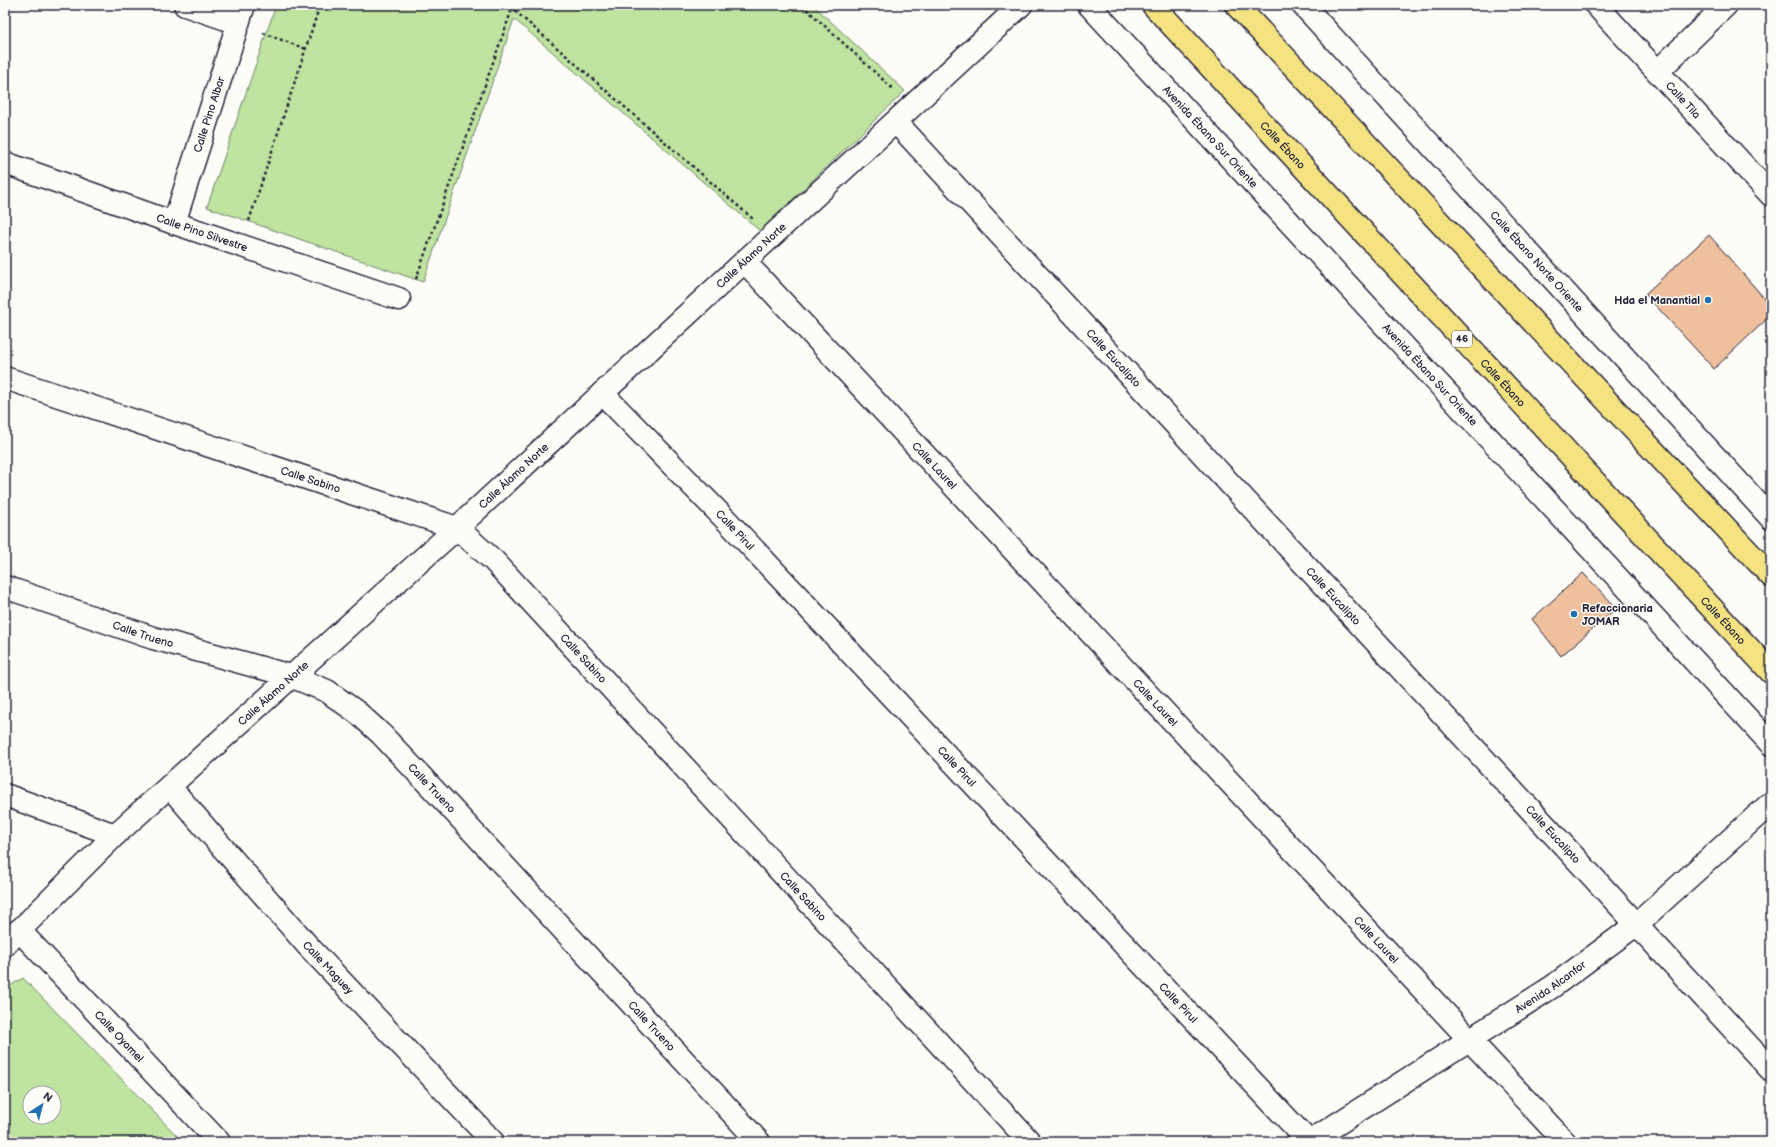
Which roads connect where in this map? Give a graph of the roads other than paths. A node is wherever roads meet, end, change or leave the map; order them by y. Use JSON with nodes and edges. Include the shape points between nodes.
{"nodes":[{"id":1,"x":185,"y":5,"type":"edge"},
{"id":2,"x":1021,"y":5,"type":"edge"},
{"id":3,"x":1089,"y":5,"type":"edge"},
{"id":4,"x":1153,"y":5,"type":"edge"},
{"id":5,"x":1236,"y":5,"type":"edge"},
{"id":6,"x":1303,"y":5,"type":"edge"},
{"id":7,"x":1596,"y":5,"type":"edge"},
{"id":8,"x":1726,"y":5,"type":"edge"},
{"id":9,"x":241,"y":14,"type":"edge"},
{"id":10,"x":1658,"y":71,"type":"junction"},
{"id":11,"x":896,"y":122,"type":"junction"},
{"id":12,"x":5,"y":163,"type":"edge"},
{"id":13,"x":1771,"y":195,"type":"edge"},
{"id":14,"x":174,"y":223,"type":"junction"},
{"id":15,"x":745,"y":262,"type":"junction"},
{"id":16,"x":400,"y":299,"type":"road end"},
{"id":17,"x":5,"y":378,"type":"edge"},
{"id":18,"x":602,"y":393,"type":"junction"},
{"id":19,"x":1771,"y":518,"type":"edge"},
{"id":20,"x":457,"y":528,"type":"junction"},
{"id":21,"x":1771,"y":576,"type":"edge"},
{"id":22,"x":5,"y":587,"type":"edge"},
{"id":23,"x":1771,"y":672,"type":"edge"},
{"id":24,"x":291,"y":676,"type":"junction"},
{"id":25,"x":1771,"y":744,"type":"edge"},
{"id":26,"x":170,"y":787,"type":"junction"},
{"id":27,"x":5,"y":795,"type":"edge"},
{"id":28,"x":1771,"y":803,"type":"edge"},
{"id":29,"x":115,"y":835,"type":"junction"},
{"id":30,"x":1637,"y":924,"type":"junction"},
{"id":31,"x":12,"y":937,"type":"edge"},
{"id":32,"x":1471,"y":1039,"type":"junction"},
{"id":33,"x":1771,"y":1070,"type":"edge"},
{"id":34,"x":219,"y":1142,"type":"edge"},
{"id":35,"x":493,"y":1142,"type":"edge"},
{"id":36,"x":759,"y":1142,"type":"edge"},
{"id":37,"x":1030,"y":1142,"type":"edge"},
{"id":38,"x":1310,"y":1142,"type":"edge"},
{"id":39,"x":1565,"y":1142,"type":"edge"}],
"edges":[{"from":1,"to":9,"type":"street"},
{"from":2,"to":11,"type":"street","name":"Calle Álamo Norte"},
{"from":3,"to":25,"type":"street","name":"Avenida Ébano Sur Oriente"},
{"from":4,"to":23,"type":"main road","name":"Calle Ébano","number":"46"},
{"from":5,"to":21,"type":"main road"},
{"from":6,"to":19,"type":"street","name":"Calle Ébano Norte Oriente"},
{"from":7,"to":10,"type":"street","name":"Calle Tila"},
{"from":8,"to":10,"type":"street"},
{"from":9,"to":14,"type":"street","name":"Calle Pino Albar"},
{"from":10,"to":13,"type":"street","name":"Calle Tila"},
{"from":11,"to":15,"type":"street","name":"Calle Álamo Norte"},
{"from":11,"to":30,"type":"street","name":"Calle Eucalipto"},
{"from":12,"to":14,"type":"street","name":"Calle Pino Silvestre"},
{"from":14,"to":16,"type":"street","name":"Calle Pino Silvestre"},
{"from":15,"to":18,"type":"street","name":"Calle Álamo Norte"},
{"from":15,"to":32,"type":"street","name":"Calle Laurel"},
{"from":17,"to":20,"type":"street","name":"Calle Sabino"},
{"from":18,"to":20,"type":"street","name":"Calle Álamo Norte"},
{"from":18,"to":38,"type":"street","name":"Calle Pirul","via":[[729,523]]},
{"from":20,"to":24,"type":"street","name":"Calle Álamo Norte"},
{"from":20,"to":37,"type":"street","name":"Calle Sabino","via":[[494,561]]},
{"from":22,"to":24,"type":"street","name":"Calle Trueno","via":[[153,638]]},
{"from":24,"to":26,"type":"street","name":"Calle Álamo Norte"},
{"from":24,"to":36,"type":"street","name":"Calle Trueno","via":[[327,691],[358,713],[381,734]]},
{"from":26,"to":29,"type":"street","name":"Calle Álamo Norte"},
{"from":26,"to":35,"type":"street","name":"Calle Maguey","via":[[308,946]]},
{"from":27,"to":29,"type":"street"},
{"from":28,"to":30,"type":"street","name":"Avenida Alcanfor"},
{"from":29,"to":31,"type":"street","name":"Calle Álamo Norte"},
{"from":30,"to":32,"type":"street","name":"Avenida Alcanfor","via":[[1552,987]]},
{"from":30,"to":33,"type":"street","name":"Calle Eucalipto"},
{"from":31,"to":34,"type":"street","name":"Calle Oyamel"},
{"from":32,"to":38,"type":"street","name":"Avenida Alcanfor"},
{"from":32,"to":39,"type":"street","name":"Calle Laurel"}]}
